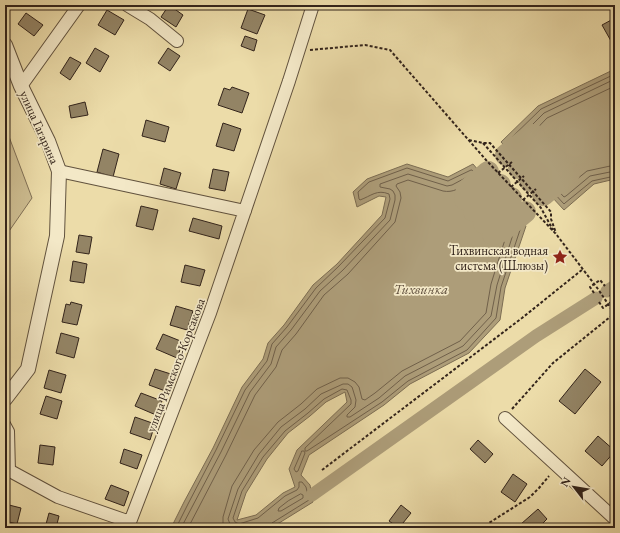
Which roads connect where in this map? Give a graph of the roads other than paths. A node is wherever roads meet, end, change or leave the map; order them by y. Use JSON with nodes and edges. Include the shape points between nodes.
{"nodes":[{"id":1,"x":79,"y":5,"type":"edge"},
{"id":2,"x":127,"y":5,"type":"edge"},
{"id":3,"x":313,"y":5,"type":"edge"},
{"id":4,"x":177,"y":41,"type":"dead end"},
{"id":5,"x":5,"y":45,"type":"edge"},
{"id":6,"x":21,"y":86,"type":"junction"},
{"id":7,"x":59,"y":171,"type":"junction"},
{"id":8,"x":244,"y":211,"type":"junction"},
{"id":9,"x":5,"y":399,"type":"edge"},
{"id":10,"x":505,"y":418,"type":"dead end"},
{"id":11,"x":5,"y":420,"type":"edge"},
{"id":12,"x":8,"y":472,"type":"edge"},
{"id":13,"x":615,"y":519,"type":"edge"},
{"id":14,"x":129,"y":525,"type":"edge"}],
"edges":[{"from":1,"to":6,"type":"street","name":"улица Гагарина"},
{"from":2,"to":4,"type":"street","via":[[150,19]]},
{"from":3,"to":8,"type":"street","name":"улица Римского-Корсакова"},
{"from":5,"to":6,"type":"street"},
{"from":6,"to":7,"type":"street","name":"улица Гагарина","via":[[48,141]]},
{"from":7,"to":8,"type":"street"},
{"from":7,"to":9,"type":"street","name":"улица Гагарина","via":[[57,236],[28,369]]},
{"from":8,"to":14,"type":"street","name":"улица Римского-Корсакова","via":[[210,313]]},
{"from":10,"to":13,"type":"street"},
{"from":11,"to":12,"type":"lane","via":[[11,430]]},
{"from":12,"to":14,"type":"street","via":[[58,497]]}]}
